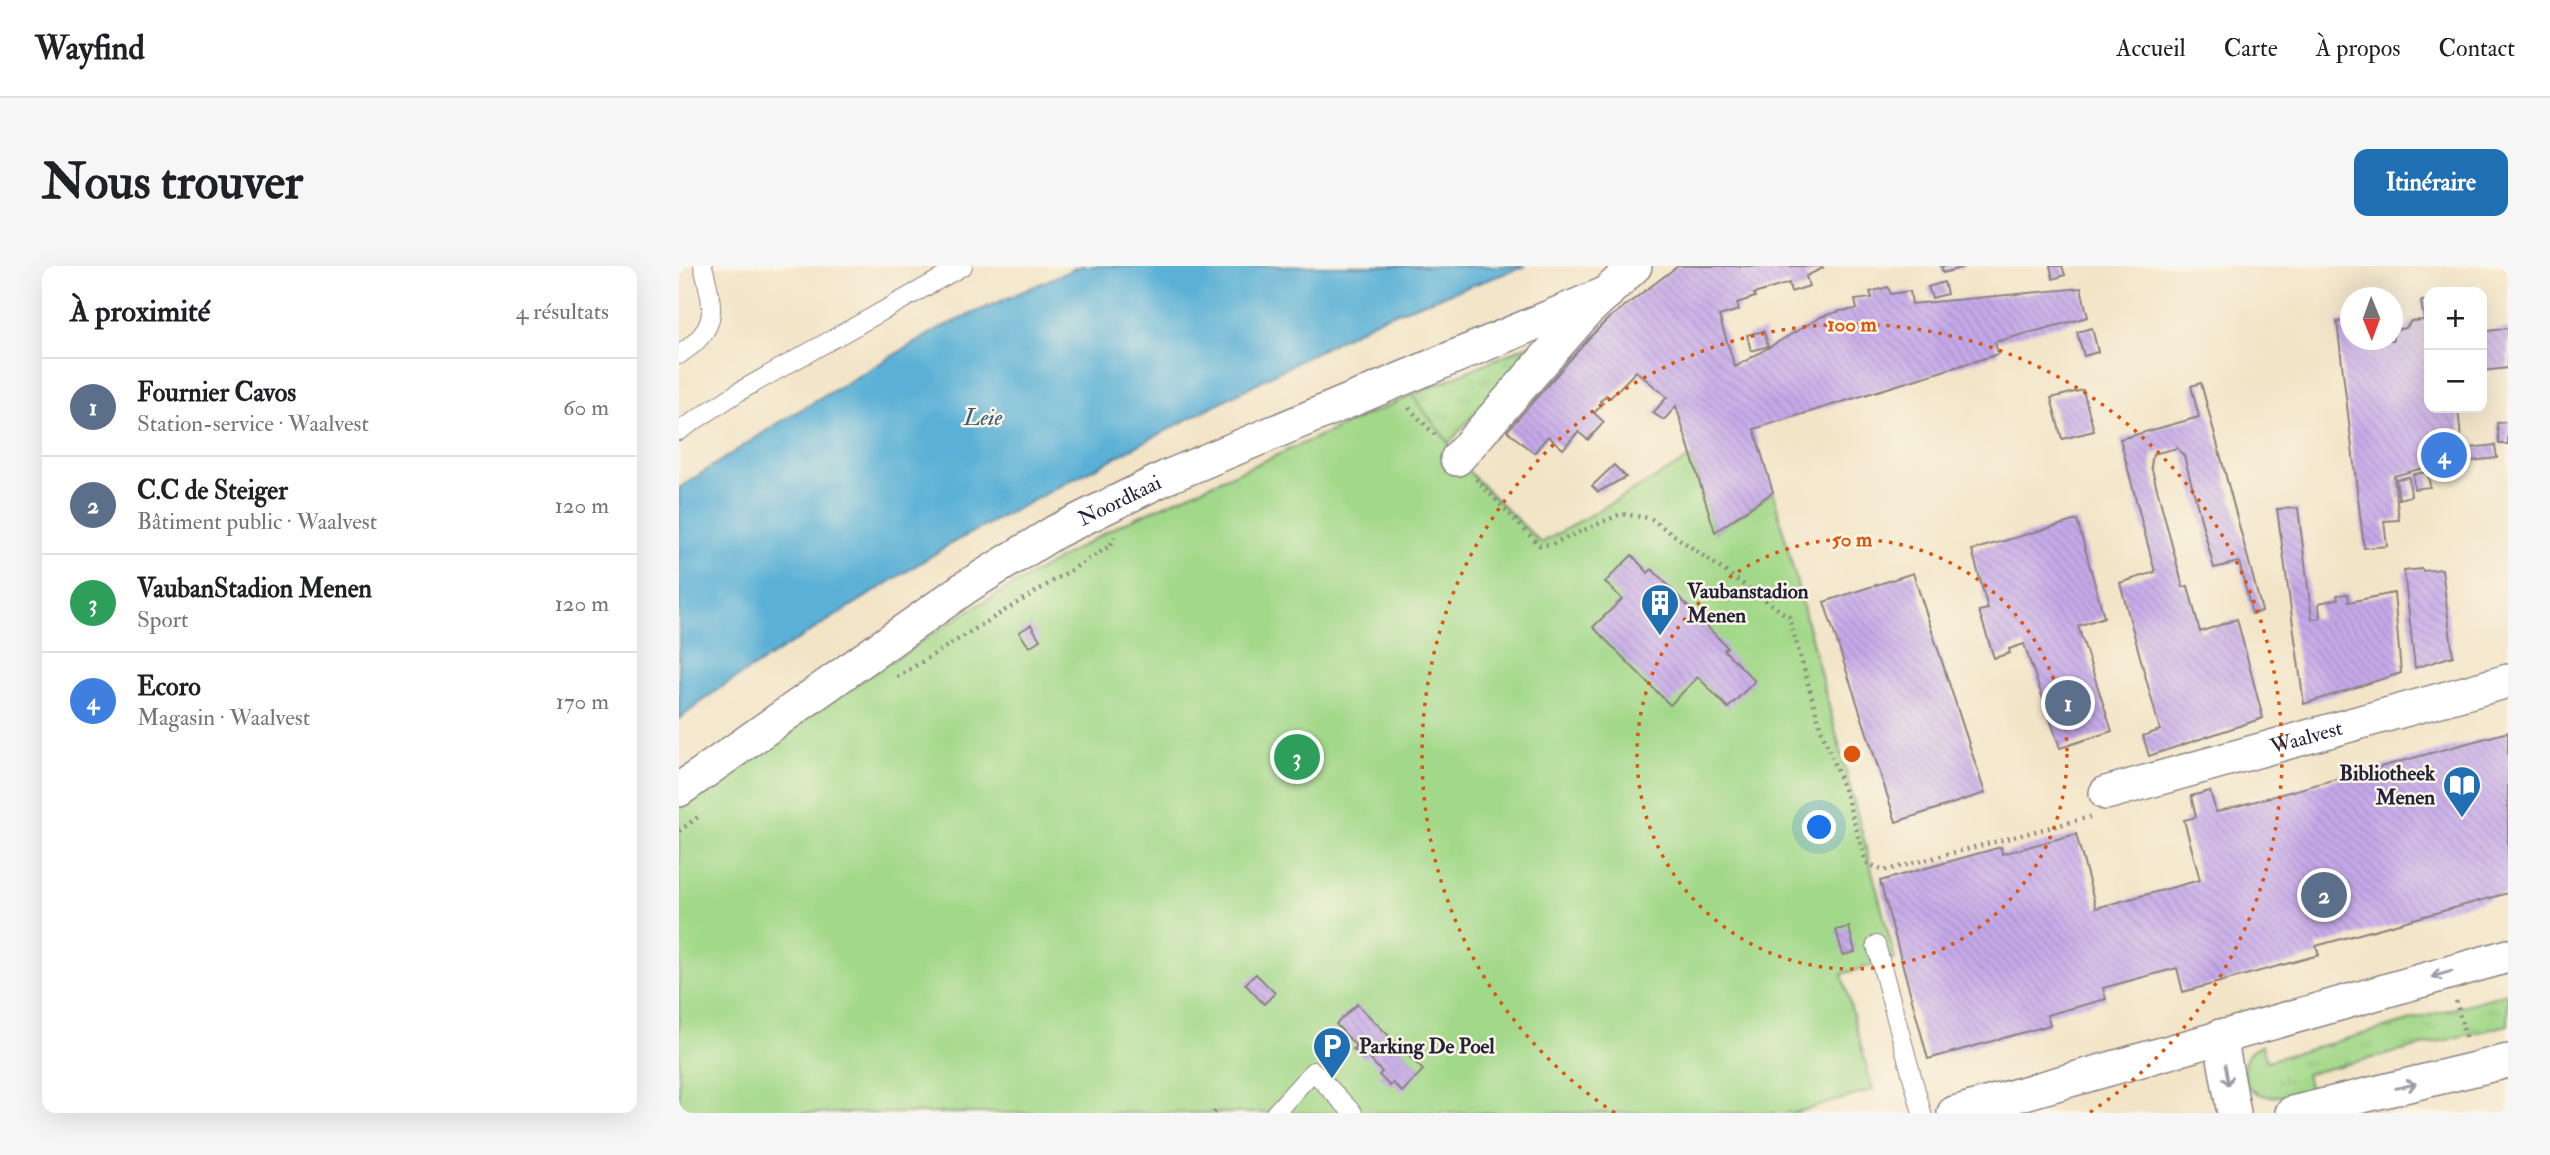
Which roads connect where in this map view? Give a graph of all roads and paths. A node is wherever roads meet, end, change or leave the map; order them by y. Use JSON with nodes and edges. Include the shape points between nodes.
{"nodes":[{"id":1,"x":703,"y":266,"type":"edge"},
{"id":2,"x":963,"y":266,"type":"edge"},
{"id":3,"x":1635,"y":266,"type":"edge"},
{"id":4,"x":1607,"y":293,"type":"junction"},
{"id":5,"x":679,"y":355,"type":"edge"},
{"id":6,"x":1387,"y":384,"type":"junction"},
{"id":7,"x":679,"y":432,"type":"edge"},
{"id":8,"x":1457,"y":458,"type":"junction"},
{"id":9,"x":1110,"y":546,"type":"dead end"},
{"id":10,"x":891,"y":681,"type":"dead end"},
{"id":11,"x":2508,"y":681,"type":"edge"},
{"id":12,"x":2106,"y":793,"type":"joint"},
{"id":13,"x":689,"y":803,"type":"edge"},
{"id":14,"x":679,"y":831,"type":"edge"},
{"id":15,"x":1875,"y":945,"type":"dead end"},
{"id":16,"x":2508,"y":956,"type":"edge"},
{"id":17,"x":2449,"y":972,"type":"junction"},
{"id":18,"x":2220,"y":1036,"type":"junction"},
{"id":19,"x":2508,"y":1061,"type":"edge"},
{"id":20,"x":2474,"y":1070,"type":"junction"},
{"id":21,"x":1215,"y":1113,"type":"edge"},
{"id":22,"x":1220,"y":1113,"type":"edge"},
{"id":23,"x":1275,"y":1113,"type":"edge"},
{"id":24,"x":1353,"y":1113,"type":"edge"},
{"id":25,"x":1922,"y":1113,"type":"edge"},
{"id":26,"x":1955,"y":1113,"type":"edge"},
{"id":27,"x":2234,"y":1113,"type":"edge"},
{"id":28,"x":2292,"y":1113,"type":"edge"}],
"edges":[{"from":1,"to":5,"type":"lane","via":[[712,302],[711,320],[700,341]]},
{"from":2,"to":7,"type":"lane","via":[[740,391]]},
{"from":3,"to":4,"type":"street","name":"Noordkaai"},
{"from":4,"to":6,"type":"street","name":"Noordkaai"},
{"from":4,"to":8,"type":"street","name":"Noordkaai"},
{"from":6,"to":8,"type":"path"},
{"from":6,"to":13,"type":"street","name":"Noordkaai","via":[[1167,477],[1055,533],[966,587]]},
{"from":8,"to":12,"type":"path","via":[[1539,545],[1552,544],[1621,513],[1650,518],[1789,617],[1866,862],[1883,871],[2096,816]]},
{"from":9,"to":10,"type":"path"},
{"from":11,"to":12,"type":"street","name":"Waalvest"},
{"from":13,"to":14,"type":"path"},
{"from":15,"to":25,"type":"lane"},
{"from":16,"to":17,"type":"street"},
{"from":17,"to":18,"type":"street","one_way":true},
{"from":17,"to":20,"type":"path"},
{"from":18,"to":26,"type":"street"},
{"from":18,"to":27,"type":"street","one_way":true},
{"from":19,"to":20,"type":"street"},
{"from":28,"to":20,"type":"street","one_way":true},
{"from":21,"to":22,"type":"path"},
{"from":23,"to":24,"type":"lane","via":[[1313,1071]]}]}
